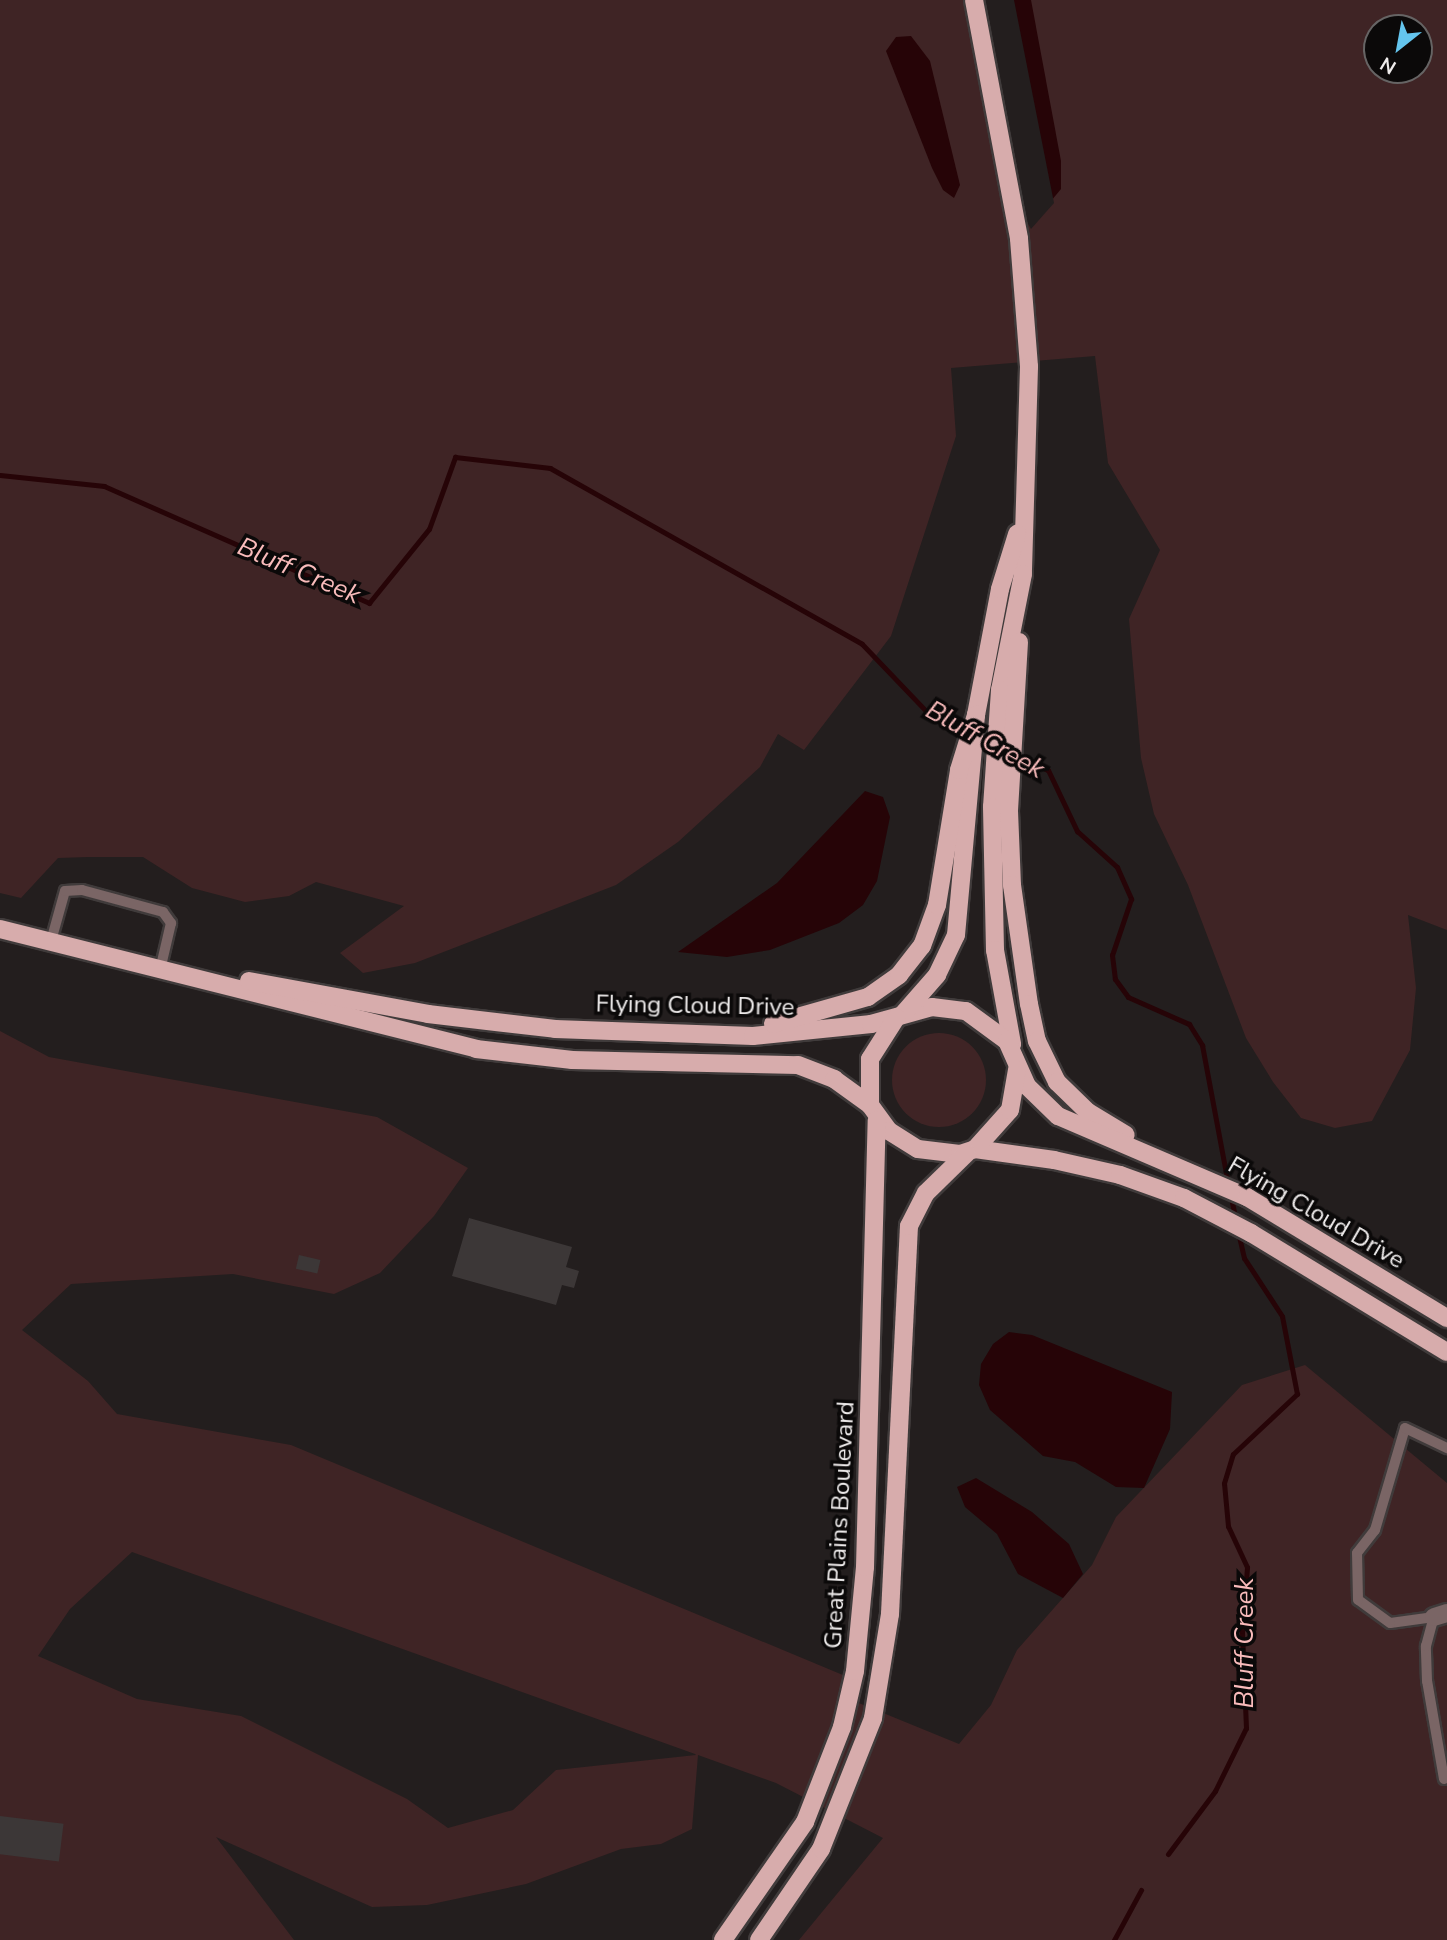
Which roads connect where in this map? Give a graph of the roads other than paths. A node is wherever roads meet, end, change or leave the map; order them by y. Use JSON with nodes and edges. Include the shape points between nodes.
{"nodes":[{"id":1,"x":974,"y":0,"type":"edge"},
{"id":2,"x":1023,"y":517,"type":"junction"},
{"id":3,"x":961,"y":802,"type":"junction"},
{"id":4,"x":1001,"y":809,"type":"junction"},
{"id":5,"x":0,"y":929,"type":"edge"},
{"id":6,"x":51,"y":941,"type":"junction"},
{"id":7,"x":169,"y":968,"type":"junction"},
{"id":8,"x":899,"y":1016,"type":"junction"},
{"id":9,"x":638,"y":1031,"type":"junction"},
{"id":10,"x":1016,"y":1060,"type":"junction"},
{"id":11,"x":874,"y":1112,"type":"junction"},
{"id":12,"x":971,"y":1151,"type":"junction"},
{"id":13,"x":1174,"y":1161,"type":"junction"},
{"id":14,"x":1447,"y":1318,"type":"edge"},
{"id":15,"x":1447,"y":1352,"type":"edge"},
{"id":16,"x":1447,"y":1448,"type":"edge"},
{"id":17,"x":1440,"y":1615,"type":"edge"},
{"id":18,"x":1444,"y":1779,"type":"dead end"},
{"id":19,"x":723,"y":1940,"type":"edge"},
{"id":20,"x":759,"y":1940,"type":"edge"}],
"edges":[{"from":1,"to":2,"type":"main road","via":[[1025,295],[1029,423]]},
{"from":2,"to":3,"type":"main road","via":[[1000,589]]},
{"from":2,"to":4,"type":"main road","via":[[1023,574]]},
{"from":3,"to":8,"type":"main road","via":[[956,936],[937,975]]},
{"from":3,"to":9,"type":"main road","via":[[930,929],[910,964],[885,987],[845,1008],[782,1023]]},
{"from":4,"to":10,"type":"main road","via":[[995,950]]},
{"from":4,"to":13,"type":"main road","via":[[1022,968],[1047,1065],[1088,1112]]},
{"from":5,"to":6,"type":"main road","name":"Flying Cloud Drive"},
{"from":6,"to":7,"type":"main road","name":"Flying Cloud Drive"},
{"from":6,"to":7,"type":"lane","via":[[65,891],[82,890],[163,912],[172,923]]},
{"from":7,"to":9,"type":"main road","name":"Flying Cloud Drive","via":[[469,1020]]},
{"from":7,"to":11,"type":"main road","name":"Flying Cloud Drive","via":[[349,1020],[476,1049],[572,1060],[798,1065],[834,1079]]},
{"from":8,"to":9,"type":"main road","name":"Flying Cloud Drive","via":[[753,1036]]},
{"from":8,"to":10,"type":"main road","name":"Flying Cloud Drive","via":[[943,1006],[966,1010],[993,1027]]},
{"from":8,"to":11,"type":"main road","via":[[870,1059]]},
{"from":10,"to":12,"type":"main road","via":[[1010,1110]]},
{"from":10,"to":13,"type":"main road","name":"Flying Cloud Drive","via":[[1033,1095],[1058,1116]]},
{"from":11,"to":12,"type":"main road","name":"Flying Cloud Drive","via":[[918,1149]]},
{"from":11,"to":19,"type":"main road","name":"Great Plains Boulevard","via":[[865,1567],[855,1671],[842,1727],[804,1822],[775,1872]]},
{"from":12,"to":15,"type":"main road","name":"Flying Cloud Drive","via":[[1089,1167],[1184,1198],[1279,1249]]},
{"from":12,"to":20,"type":"main road","via":[[921,1199],[909,1226],[890,1614],[873,1718],[821,1849]]},
{"from":13,"to":14,"type":"main road","name":"Flying Cloud Drive","via":[[1233,1184]]},
{"from":16,"to":17,"type":"lane","via":[[1405,1428],[1375,1530],[1357,1553],[1358,1600],[1390,1623]]},
{"from":17,"to":18,"type":"lane","via":[[1426,1646],[1427,1681]]}]}
